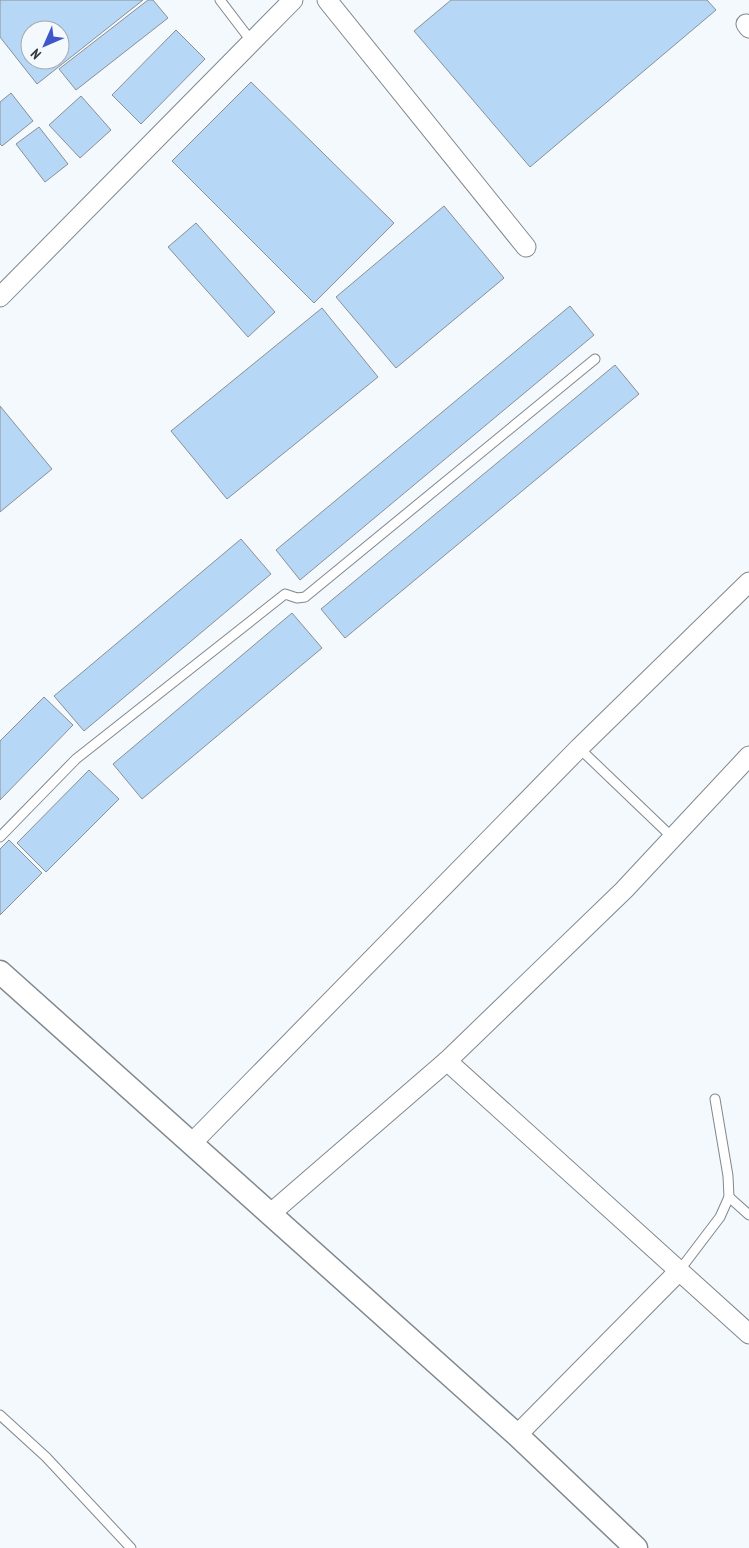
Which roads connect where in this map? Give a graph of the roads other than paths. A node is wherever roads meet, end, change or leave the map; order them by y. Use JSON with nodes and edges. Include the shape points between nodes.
{"nodes":[{"id":1,"x":220,"y":0,"type":"edge"},
{"id":2,"x":293,"y":0,"type":"edge"},
{"id":3,"x":326,"y":0,"type":"edge"},
{"id":4,"x":252,"y":42,"type":"junction"},
{"id":5,"x":526,"y":247,"type":"dead end"},
{"id":6,"x":0,"y":297,"type":"edge"},
{"id":7,"x":595,"y":359,"type":"dead end"},
{"id":8,"x":749,"y":582,"type":"edge"},
{"id":9,"x":579,"y":748,"type":"junction"},
{"id":10,"x":749,"y":756,"type":"edge"},
{"id":11,"x":0,"y":837,"type":"edge"},
{"id":12,"x":673,"y":838,"type":"junction"},
{"id":13,"x":0,"y":972,"type":"edge"},
{"id":14,"x":447,"y":1061,"type":"junction"},
{"id":15,"x":715,"y":1099,"type":"dead end"},
{"id":16,"x":191,"y":1144,"type":"junction"},
{"id":17,"x":729,"y":1197,"type":"junction"},
{"id":18,"x":270,"y":1214,"type":"junction"},
{"id":19,"x":749,"y":1216,"type":"edge"},
{"id":20,"x":679,"y":1271,"type":"junction"},
{"id":21,"x":749,"y":1334,"type":"edge"},
{"id":22,"x":0,"y":1415,"type":"edge"},
{"id":23,"x":516,"y":1436,"type":"junction"},
{"id":24,"x":131,"y":1548,"type":"edge"},
{"id":25,"x":636,"y":1548,"type":"edge"}],
"edges":[{"from":1,"to":4,"type":"lane"},
{"from":2,"to":4,"type":"street"},
{"from":3,"to":5,"type":"street"},
{"from":4,"to":6,"type":"street"},
{"from":7,"to":11,"type":"lane","via":[[305,597],[286,594],[76,759]]},
{"from":8,"to":9,"type":"street"},
{"from":9,"to":12,"type":"lane"},
{"from":9,"to":16,"type":"street"},
{"from":10,"to":12,"type":"street"},
{"from":12,"to":14,"type":"street","via":[[624,890]]},
{"from":13,"to":16,"type":"street"},
{"from":14,"to":18,"type":"street"},
{"from":14,"to":20,"type":"street"},
{"from":15,"to":17,"type":"lane"},
{"from":16,"to":18,"type":"street"},
{"from":17,"to":19,"type":"lane"},
{"from":17,"to":20,"type":"lane","via":[[720,1217]]},
{"from":18,"to":23,"type":"street"},
{"from":20,"to":21,"type":"street"},
{"from":20,"to":23,"type":"street"},
{"from":22,"to":24,"type":"lane","via":[[46,1457]]},
{"from":23,"to":25,"type":"street"}]}
